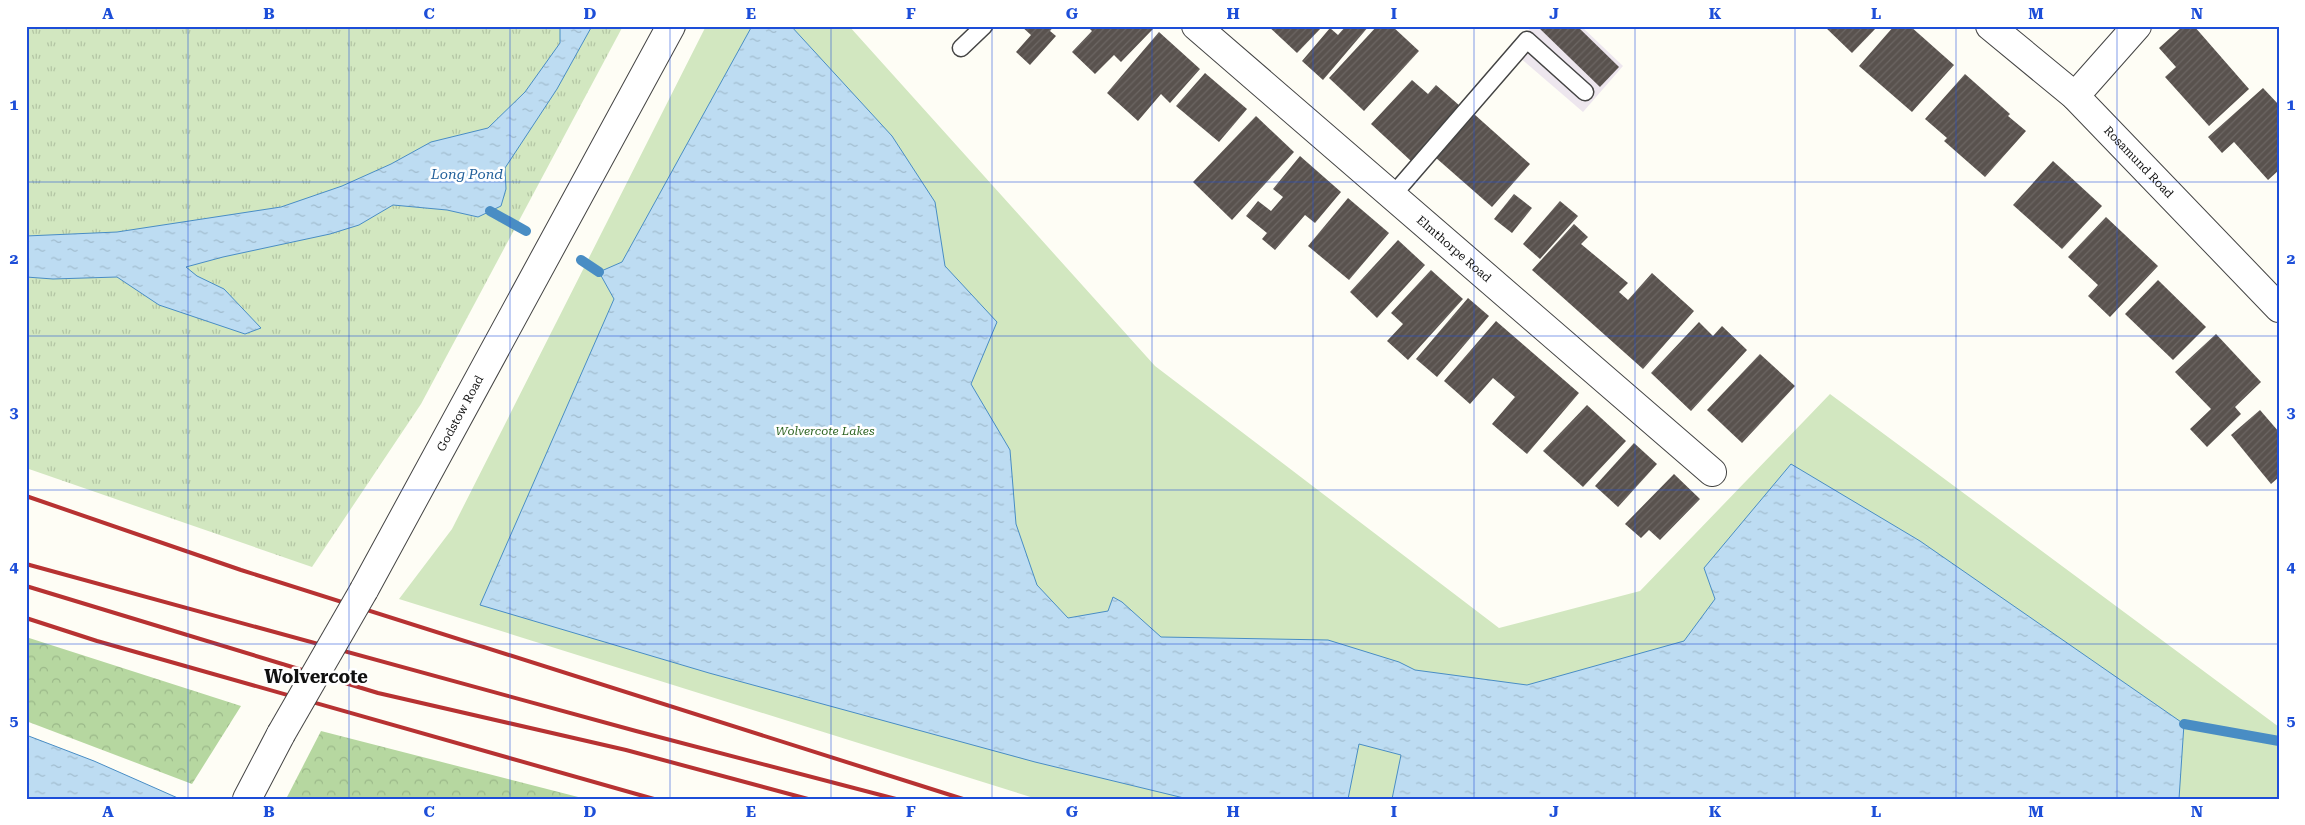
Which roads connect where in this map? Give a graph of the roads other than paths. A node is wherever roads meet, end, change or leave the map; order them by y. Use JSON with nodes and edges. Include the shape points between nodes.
{"nodes":[{"id":1,"x":671,"y":26,"type":"edge"},
{"id":2,"x":984,"y":26,"type":"edge"},
{"id":3,"x":1196,"y":26,"type":"edge"},
{"id":4,"x":1990,"y":26,"type":"edge"},
{"id":5,"x":2137,"y":26,"type":"edge"},
{"id":6,"x":961,"y":48,"type":"dead end"},
{"id":7,"x":1585,"y":92,"type":"dead end"},
{"id":8,"x":2076,"y":96,"type":"junction"},
{"id":9,"x":1392,"y":196,"type":"junction"},
{"id":10,"x":2279,"y":308,"type":"edge"},
{"id":11,"x":1712,"y":472,"type":"dead end"},
{"id":12,"x":251,"y":792,"type":"edge"}],
"edges":[{"from":1,"to":12,"type":"street","name":"Godstow Road","bridge":true},
{"from":2,"to":6,"type":"lane"},
{"from":3,"to":9,"type":"street","name":"Elmthorpe Road"},
{"from":4,"to":8,"type":"street","name":"Rosamund Road"},
{"from":5,"to":8,"type":"street"},
{"from":7,"to":9,"type":"lane","via":[[1527,40]]},
{"from":8,"to":10,"type":"street","name":"Rosamund Road"},
{"from":9,"to":11,"type":"street","name":"Elmthorpe Road"}]}
